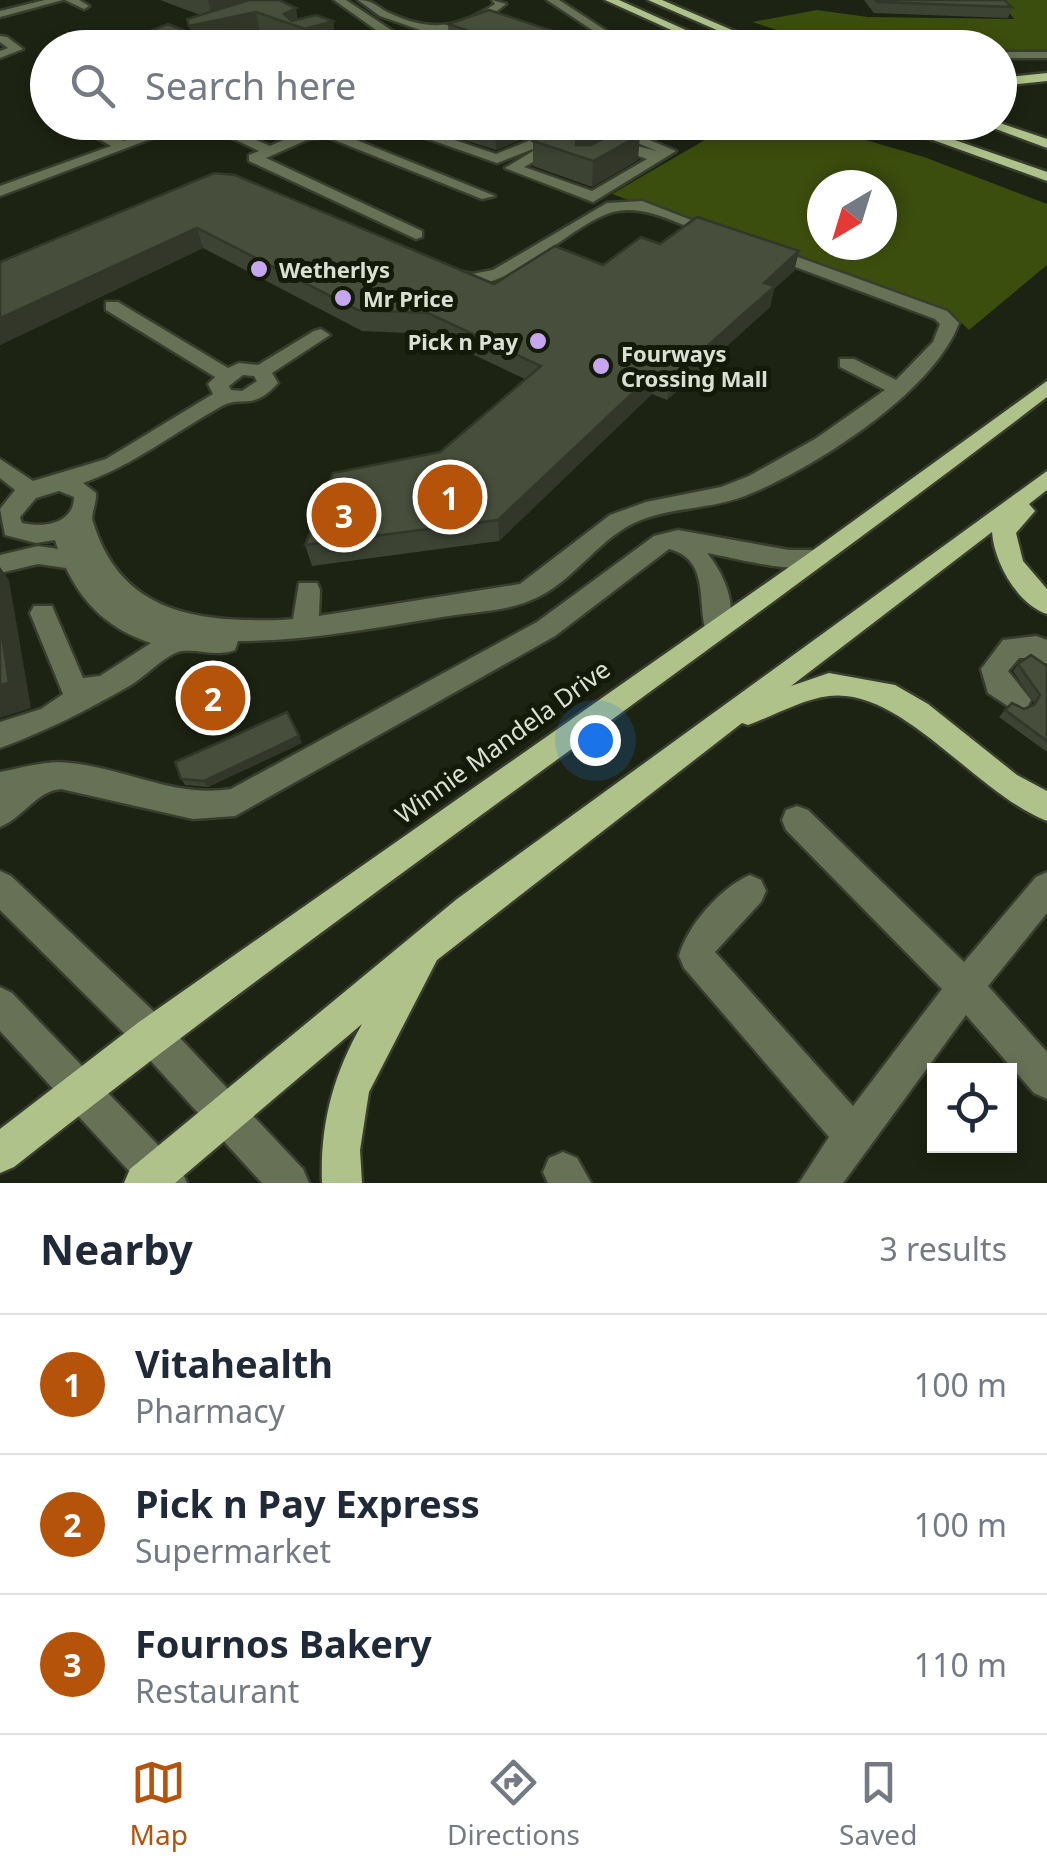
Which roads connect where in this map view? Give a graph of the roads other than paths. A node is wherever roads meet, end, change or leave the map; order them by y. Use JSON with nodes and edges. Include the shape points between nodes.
{"nodes":[{"id":1,"x":325,"y":0,"type":"edge"},
{"id":2,"x":339,"y":0,"type":"edge"},
{"id":3,"x":363,"y":0,"type":"edge"},
{"id":4,"x":497,"y":0,"type":"edge"},
{"id":5,"x":552,"y":0,"type":"edge"},
{"id":6,"x":610,"y":0,"type":"edge"},
{"id":7,"x":652,"y":0,"type":"edge"},
{"id":8,"x":49,"y":1,"type":"edge"},
{"id":9,"x":68,"y":5,"type":"edge"},
{"id":10,"x":84,"y":6,"type":"dead end"},
{"id":11,"x":467,"y":6,"type":"dead end"},
{"id":12,"x":0,"y":12,"type":"edge"},
{"id":13,"x":491,"y":18,"type":"junction"},
{"id":14,"x":373,"y":30,"type":"edge"},
{"id":15,"x":377,"y":30,"type":"edge"},
{"id":16,"x":430,"y":30,"type":"edge"},
{"id":17,"x":442,"y":30,"type":"edge"},
{"id":18,"x":598,"y":30,"type":"edge"},
{"id":19,"x":675,"y":30,"type":"edge"},
{"id":20,"x":725,"y":30,"type":"edge"},
{"id":21,"x":3,"y":39,"type":"dead end"},
{"id":22,"x":3,"y":54,"type":"edge"},
{"id":23,"x":1017,"y":55,"type":"edge"},
{"id":24,"x":1047,"y":55,"type":"edge"},
{"id":25,"x":0,"y":70,"type":"edge"},
{"id":26,"x":1017,"y":73,"type":"edge"},
{"id":27,"x":1047,"y":74,"type":"edge"},
{"id":28,"x":1017,"y":79,"type":"edge"},
{"id":29,"x":1017,"y":134,"type":"edge"},
{"id":30,"x":1017,"y":134,"type":"edge"},
{"id":31,"x":1024,"y":137,"type":"junction"},
{"id":32,"x":111,"y":140,"type":"edge"},
{"id":33,"x":133,"y":140,"type":"edge"},
{"id":34,"x":136,"y":140,"type":"edge"},
{"id":35,"x":245,"y":140,"type":"edge"},
{"id":36,"x":293,"y":140,"type":"edge"},
{"id":37,"x":344,"y":140,"type":"edge"},
{"id":38,"x":440,"y":140,"type":"edge"},
{"id":39,"x":543,"y":140,"type":"edge"},
{"id":40,"x":605,"y":140,"type":"edge"},
{"id":41,"x":641,"y":140,"type":"edge"},
{"id":42,"x":942,"y":140,"type":"edge"},
{"id":43,"x":976,"y":140,"type":"edge"},
{"id":44,"x":1047,"y":144,"type":"edge"},
{"id":45,"x":121,"y":145,"type":"junction"},
{"id":46,"x":618,"y":145,"type":"junction"},
{"id":47,"x":548,"y":148,"type":"edge"},
{"id":48,"x":268,"y":150,"type":"junction"},
{"id":49,"x":660,"y":157,"type":"junction"},
{"id":50,"x":594,"y":158,"type":"edge"},
{"id":51,"x":1047,"y":163,"type":"edge"},
{"id":52,"x":1047,"y":176,"type":"edge"},
{"id":53,"x":0,"y":189,"type":"edge"},
{"id":54,"x":487,"y":196,"type":"dead end"},
{"id":55,"x":416,"y":234,"type":"dead end"},
{"id":56,"x":432,"y":268,"type":"edge"},
{"id":57,"x":112,"y":306,"type":"dead end"},
{"id":58,"x":321,"y":335,"type":"dead end"},
{"id":59,"x":848,"y":363,"type":"dead end"},
{"id":60,"x":261,"y":371,"type":"junction"},
{"id":61,"x":225,"y":385,"type":"junction"},
{"id":62,"x":1047,"y":387,"type":"edge"},
{"id":63,"x":899,"y":388,"type":"junction"},
{"id":64,"x":114,"y":464,"type":"junction"},
{"id":65,"x":0,"y":466,"type":"edge"},
{"id":66,"x":1047,"y":479,"type":"edge"},
{"id":67,"x":61,"y":483,"type":"junction"},
{"id":68,"x":30,"y":491,"type":"junction"},
{"id":69,"x":1047,"y":492,"type":"edge"},
{"id":70,"x":76,"y":516,"type":"junction"},
{"id":71,"x":11,"y":525,"type":"edge"},
{"id":72,"x":678,"y":539,"type":"junction"},
{"id":73,"x":0,"y":552,"type":"edge"},
{"id":74,"x":818,"y":559,"type":"junction"},
{"id":75,"x":76,"y":561,"type":"junction"},
{"id":76,"x":0,"y":564,"type":"edge"},
{"id":77,"x":308,"y":590,"type":"dead end"},
{"id":78,"x":1047,"y":604,"type":"edge"},
{"id":79,"x":43,"y":613,"type":"dead end"},
{"id":80,"x":717,"y":628,"type":"junction"},
{"id":81,"x":292,"y":630,"type":"junction"},
{"id":82,"x":176,"y":640,"type":"junction"},
{"id":83,"x":1047,"y":653,"type":"edge"},
{"id":84,"x":88,"y":693,"type":"junction"},
{"id":85,"x":1016,"y":700,"type":"edge"},
{"id":86,"x":715,"y":726,"type":"junction"},
{"id":87,"x":0,"y":735,"type":"edge"},
{"id":88,"x":40,"y":779,"type":"junction"},
{"id":89,"x":0,"y":786,"type":"edge"},
{"id":90,"x":1047,"y":807,"type":"edge"},
{"id":91,"x":0,"y":813,"type":"edge"},
{"id":92,"x":797,"y":820,"type":"dead end"},
{"id":93,"x":0,"y":886,"type":"edge"},
{"id":94,"x":1047,"y":888,"type":"edge"},
{"id":95,"x":750,"y":891,"type":"dead end"},
{"id":96,"x":434,"y":941,"type":"junction"},
{"id":97,"x":965,"y":987,"type":"junction"},
{"id":98,"x":0,"y":1005,"type":"edge"},
{"id":99,"x":152,"y":1035,"type":"junction"},
{"id":100,"x":1047,"y":1080,"type":"edge"},
{"id":101,"x":81,"y":1093,"type":"junction"},
{"id":102,"x":226,"y":1116,"type":"junction"},
{"id":103,"x":854,"y":1137,"type":"junction"},
{"id":104,"x":0,"y":1153,"type":"edge"},
{"id":105,"x":156,"y":1180,"type":"edge"},
{"id":106,"x":289,"y":1183,"type":"edge"},
{"id":107,"x":342,"y":1183,"type":"edge"},
{"id":108,"x":818,"y":1183,"type":"edge"}],
"edges":[{"from":1,"to":14,"type":"street"},
{"from":2,"to":15,"type":"street"},
{"from":3,"to":16,"type":"street"},
{"from":4,"to":13,"type":"street","via":[[501,4]]},
{"from":5,"to":18,"type":"street"},
{"from":6,"to":19,"type":"main road"},
{"from":7,"to":20,"type":"main road"},
{"from":8,"to":9,"type":"street"},
{"from":8,"to":12,"type":"street"},
{"from":9,"to":10,"type":"street"},
{"from":11,"to":13,"type":"street"},
{"from":13,"to":17,"type":"street"},
{"from":21,"to":22,"type":"street","via":[[17,49]]},
{"from":22,"to":25,"type":"street","via":[[9,66]]},
{"from":23,"to":24,"type":"street"},
{"from":26,"to":27,"type":"main road"},
{"from":27,"to":28,"type":"main road"},
{"from":29,"to":31,"type":"main road"},
{"from":30,"to":31,"type":"main road"},
{"from":31,"to":44,"type":"main road"},
{"from":32,"to":45,"type":"street"},
{"from":33,"to":45,"type":"street"},
{"from":34,"to":45,"type":"street"},
{"from":35,"to":48,"type":"street"},
{"from":36,"to":48,"type":"street"},
{"from":37,"to":54,"type":"street"},
{"from":38,"to":39,"type":"street","via":[[497,159]]},
{"from":40,"to":46,"type":"street"},
{"from":41,"to":49,"type":"street","via":[[668,150]]},
{"from":42,"to":52,"type":"main road"},
{"from":43,"to":51,"type":"main road"},
{"from":45,"to":53,"type":"street"},
{"from":46,"to":49,"type":"street"},
{"from":46,"to":50,"type":"street"},
{"from":47,"to":49,"type":"street","via":[[512,168],[593,197]]},
{"from":48,"to":55,"type":"street","via":[[254,162]]},
{"from":56,"to":63,"type":"street","via":[[483,279],[604,208],[642,206],[942,315],[949,332]]},
{"from":57,"to":61,"type":"street"},
{"from":58,"to":60,"type":"street"},
{"from":59,"to":63,"type":"street"},
{"from":60,"to":61,"type":"street","via":[[240,370]]},
{"from":60,"to":61,"type":"street","via":[[268,383],[246,398]]},
{"from":61,"to":64,"type":"street"},
{"from":62,"to":74,"type":"main road","name":"Winnie Mandela Drive"},
{"from":63,"to":81,"type":"street","via":[[766,480],[618,521],[529,591]]},
{"from":64,"to":67,"type":"street"},
{"from":64,"to":70,"type":"street"},
{"from":65,"to":68,"type":"street"},
{"from":66,"to":86,"type":"main road"},
{"from":67,"to":68,"type":"street"},
{"from":67,"to":70,"type":"street","via":[[80,488]]},
{"from":68,"to":71,"type":"street","via":[[18,499]]},
{"from":69,"to":78,"type":"main road","via":[[1008,524],[1004,544],[1016,572]]},
{"from":70,"to":71,"type":"street"},
{"from":70,"to":75,"type":"street"},
{"from":70,"to":81,"type":"street","via":[[92,554],[133,602],[204,626]]},
{"from":71,"to":73,"type":"street"},
{"from":72,"to":74,"type":"street"},
{"from":72,"to":80,"type":"street","via":[[716,582]]},
{"from":72,"to":88,"type":"street","via":[[640,555],[546,629],[236,802],[182,806],[88,780]]},
{"from":74,"to":80,"type":"main road","name":"Winnie Mandela Drive"},
{"from":75,"to":76,"type":"street","via":[[38,555]]},
{"from":75,"to":82,"type":"street","via":[[102,602],[148,632]]},
{"from":77,"to":81,"type":"street"},
{"from":79,"to":84,"type":"street","via":[[72,686]]},
{"from":80,"to":99,"type":"main road","name":"Winnie Mandela Drive"},
{"from":81,"to":82,"type":"street","via":[[228,642]]},
{"from":82,"to":84,"type":"street"},
{"from":83,"to":85,"type":"street","via":[[1012,648],[994,669],[998,685]]},
{"from":84,"to":87,"type":"street","via":[[50,718]]},
{"from":86,"to":90,"type":"main road","via":[[813,687],[868,688],[901,700],[1006,785]]},
{"from":86,"to":96,"type":"main road"},
{"from":88,"to":89,"type":"street"},
{"from":88,"to":91,"type":"street"},
{"from":92,"to":97,"type":"street"},
{"from":93,"to":99,"type":"street"},
{"from":94,"to":97,"type":"street"},
{"from":95,"to":103,"type":"street","via":[[699,944],[696,956]]},
{"from":96,"to":102,"type":"main road"},
{"from":96,"to":107,"type":"main road","via":[[348,1090],[339,1125]]},
{"from":97,"to":100,"type":"street"},
{"from":97,"to":103,"type":"street"},
{"from":98,"to":101,"type":"street"},
{"from":99,"to":101,"type":"main road","name":"Winnie Mandela Drive"},
{"from":99,"to":102,"type":"street"},
{"from":101,"to":104,"type":"main road","name":"Winnie Mandela Drive"},
{"from":101,"to":105,"type":"street"},
{"from":102,"to":105,"type":"main road"},
{"from":102,"to":106,"type":"street"},
{"from":103,"to":108,"type":"street"}]}
